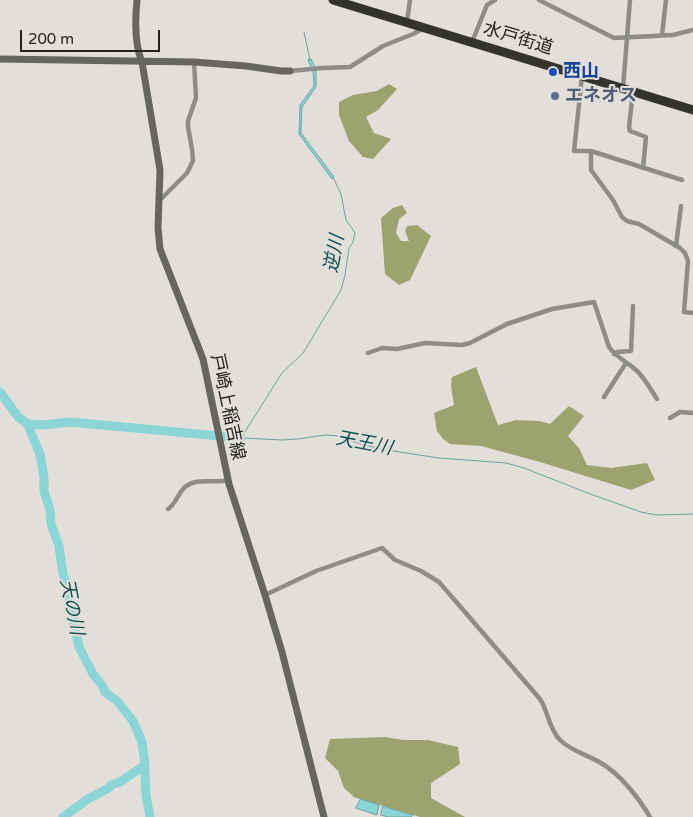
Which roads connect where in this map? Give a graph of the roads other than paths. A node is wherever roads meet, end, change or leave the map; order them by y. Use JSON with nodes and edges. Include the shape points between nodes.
{"nodes":[{"id":1,"x":137,"y":0,"type":"edge"},
{"id":2,"x":333,"y":0,"type":"edge"},
{"id":3,"x":410,"y":0,"type":"edge"},
{"id":4,"x":495,"y":0,"type":"edge"},
{"id":5,"x":539,"y":0,"type":"edge"},
{"id":6,"x":630,"y":0,"type":"edge"},
{"id":7,"x":666,"y":0,"type":"edge"},
{"id":8,"x":407,"y":22,"type":"junction"},
{"id":9,"x":426,"y":28,"type":"junction"},
{"id":10,"x":693,"y":30,"type":"edge"},
{"id":11,"x":662,"y":35,"type":"junction"},
{"id":12,"x":626,"y":38,"type":"junction"},
{"id":13,"x":472,"y":42,"type":"junction"},
{"id":14,"x":0,"y":59,"type":"edge"},
{"id":15,"x":142,"y":62,"type":"junction"},
{"id":16,"x":194,"y":62,"type":"junction"},
{"id":17,"x":290,"y":71,"type":"joint"},
{"id":18,"x":582,"y":76,"type":"junction"},
{"id":19,"x":623,"y":88,"type":"junction"},
{"id":20,"x":632,"y":91,"type":"junction"},
{"id":21,"x":693,"y":110,"type":"edge"},
{"id":22,"x":591,"y":151,"type":"junction"},
{"id":23,"x":643,"y":168,"type":"junction"},
{"id":24,"x":682,"y":180,"type":"dead end"},
{"id":25,"x":160,"y":200,"type":"junction"},
{"id":26,"x":680,"y":206,"type":"dead end"},
{"id":27,"x":676,"y":246,"type":"junction"},
{"id":28,"x":633,"y":306,"type":"dead end"},
{"id":29,"x":693,"y":313,"type":"edge"},
{"id":30,"x":368,"y":353,"type":"dead end"},
{"id":31,"x":614,"y":354,"type":"junction"},
{"id":32,"x":626,"y":363,"type":"junction"},
{"id":33,"x":604,"y":397,"type":"dead end"},
{"id":34,"x":657,"y":400,"type":"dead end"},
{"id":35,"x":693,"y":413,"type":"edge"},
{"id":36,"x":670,"y":418,"type":"dead end"},
{"id":37,"x":228,"y":480,"type":"junction"},
{"id":38,"x":168,"y":509,"type":"dead end"},
{"id":39,"x":265,"y":595,"type":"junction"},
{"id":40,"x":324,"y":817,"type":"edge"},
{"id":41,"x":650,"y":817,"type":"edge"}],
"edges":[{"from":1,"to":15,"type":"main road","name":"戸崎上稲吉線","via":[[137,44]]},
{"from":2,"to":8,"type":"highway","name":"水戸街道"},
{"from":3,"to":8,"type":"street"},
{"from":4,"to":13,"type":"street","via":[[487,5]]},
{"from":5,"to":12,"type":"street","via":[[614,38]]},
{"from":6,"to":12,"type":"street"},
{"from":7,"to":11,"type":"street"},
{"from":8,"to":9,"type":"highway","name":"水戸街道"},
{"from":9,"to":13,"type":"highway","name":"水戸街道"},
{"from":9,"to":17,"type":"street","via":[[383,46],[350,67]]},
{"from":10,"to":11,"type":"street"},
{"from":11,"to":12,"type":"street"},
{"from":12,"to":19,"type":"street"},
{"from":13,"to":18,"type":"highway","name":"水戸街道"},
{"from":14,"to":15,"type":"main road"},
{"from":15,"to":16,"type":"main road"},
{"from":15,"to":25,"type":"main road","name":"戸崎上稲吉線","via":[[158,159]]},
{"from":16,"to":17,"type":"main road"},
{"from":16,"to":25,"type":"street","via":[[196,98],[188,121],[193,161],[187,173]]},
{"from":18,"to":19,"type":"highway","name":"水戸街道"},
{"from":18,"to":22,"type":"street","via":[[574,151]]},
{"from":19,"to":20,"type":"highway","name":"水戸街道"},
{"from":20,"to":21,"type":"highway","name":"水戸街道"},
{"from":20,"to":23,"type":"street","via":[[629,126],[630,131],[646,137]]},
{"from":22,"to":23,"type":"street"},
{"from":22,"to":27,"type":"street","via":[[591,170],[622,217]]},
{"from":23,"to":24,"type":"street"},
{"from":25,"to":37,"type":"main road","name":"戸崎上稲吉線","via":[[160,249],[203,359]]},
{"from":26,"to":27,"type":"street"},
{"from":27,"to":29,"type":"street","via":[[685,253],[688,261],[684,312]]},
{"from":28,"to":31,"type":"street","via":[[631,351]]},
{"from":30,"to":31,"type":"street","via":[[382,348],[397,350],[425,344],[462,345],[507,324],[552,309],[594,302],[605,338]]},
{"from":31,"to":32,"type":"street"},
{"from":32,"to":33,"type":"street"},
{"from":32,"to":34,"type":"street","via":[[643,377]]},
{"from":35,"to":36,"type":"street","via":[[680,412]]},
{"from":37,"to":38,"type":"street","via":[[191,483]]},
{"from":37,"to":39,"type":"main road","name":"戸崎上稲吉線"},
{"from":39,"to":40,"type":"main road","name":"戸崎上稲吉線"},
{"from":39,"to":41,"type":"street","via":[[316,571],[382,548],[395,560],[440,582],[540,699],[560,740],[608,767]]}]}
